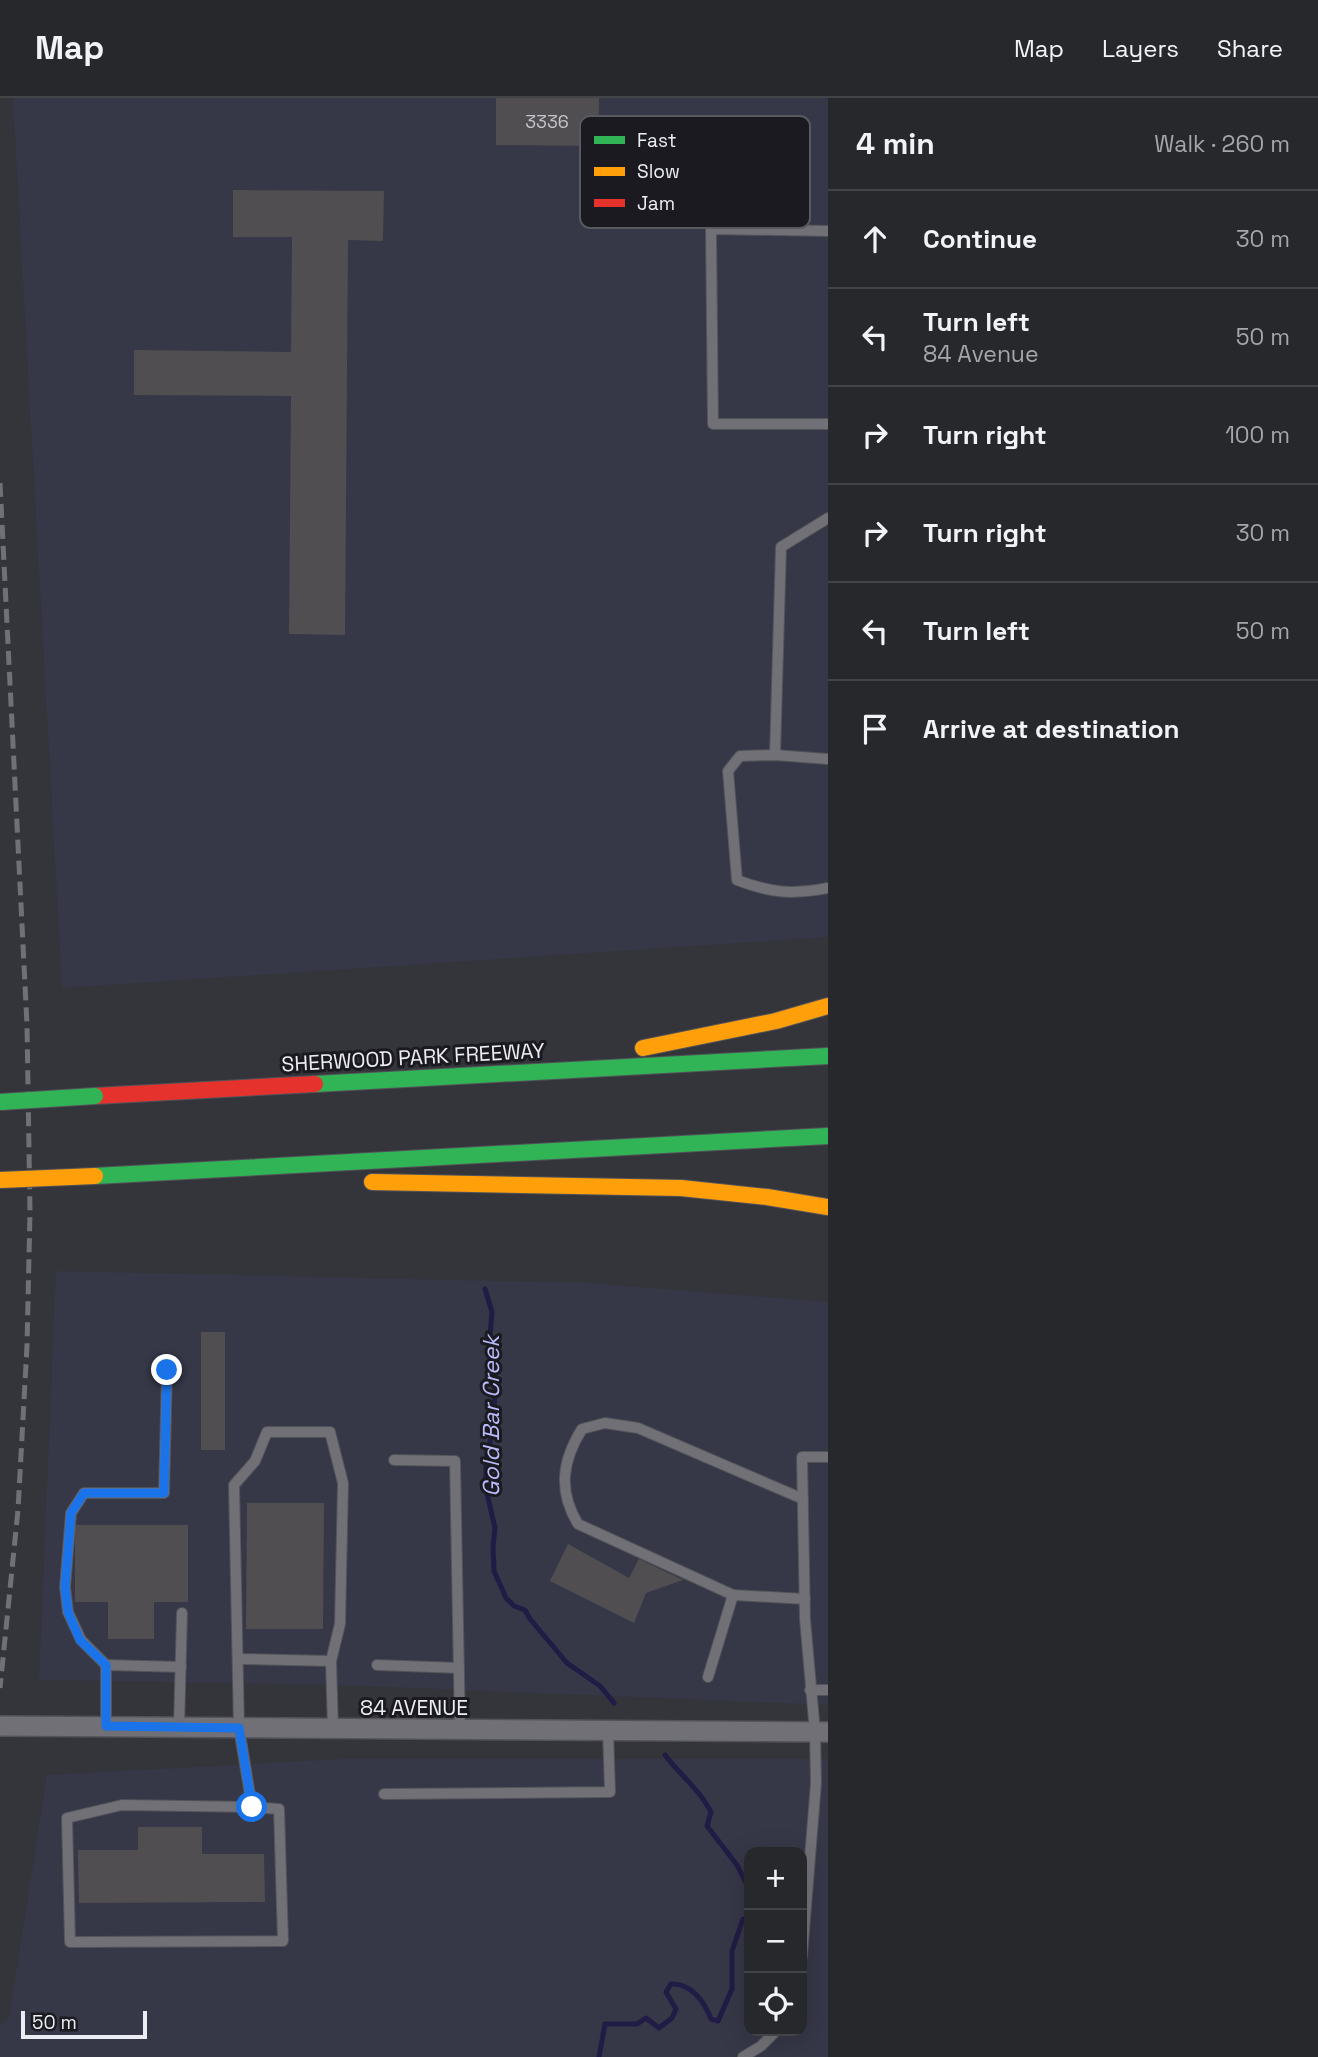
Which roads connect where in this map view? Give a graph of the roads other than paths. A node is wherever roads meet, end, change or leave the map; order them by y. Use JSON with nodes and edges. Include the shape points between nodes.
{"nodes":[{"id":1,"x":828,"y":232,"type":"edge"},
{"id":2,"x":828,"y":424,"type":"edge"},
{"id":3,"x":828,"y":517,"type":"edge"},
{"id":4,"x":775,"y":755,"type":"junction"},
{"id":5,"x":828,"y":759,"type":"edge"},
{"id":6,"x":828,"y":888,"type":"edge"},
{"id":7,"x":828,"y":1006,"type":"edge"},
{"id":8,"x":828,"y":1056,"type":"edge"},
{"id":9,"x":492,"y":1073,"type":"junction"},
{"id":10,"x":0,"y":1102,"type":"edge"},
{"id":11,"x":828,"y":1136,"type":"edge"},
{"id":12,"x":159,"y":1172,"type":"junction"},
{"id":13,"x":0,"y":1180,"type":"edge"},
{"id":14,"x":297,"y":1181,"type":"dead end"},
{"id":15,"x":350,"y":1182,"type":"dead end"},
{"id":16,"x":828,"y":1207,"type":"edge"},
{"id":17,"x":167,"y":1370,"type":"dead end"},
{"id":18,"x":828,"y":1457,"type":"edge"},
{"id":19,"x":394,"y":1460,"type":"dead end"},
{"id":20,"x":803,"y":1499,"type":"junction"},
{"id":21,"x":733,"y":1595,"type":"junction"},
{"id":22,"x":805,"y":1599,"type":"junction"},
{"id":23,"x":182,"y":1613,"type":"dead end"},
{"id":24,"x":239,"y":1659,"type":"junction"},
{"id":25,"x":331,"y":1661,"type":"junction"},
{"id":26,"x":106,"y":1665,"type":"junction"},
{"id":27,"x":377,"y":1665,"type":"dead end"},
{"id":28,"x":181,"y":1667,"type":"junction"},
{"id":29,"x":459,"y":1668,"type":"junction"},
{"id":30,"x":709,"y":1677,"type":"dead end"},
{"id":31,"x":810,"y":1690,"type":"junction"},
{"id":32,"x":828,"y":1690,"type":"edge"},
{"id":33,"x":0,"y":1726,"type":"edge"},
{"id":34,"x":106,"y":1726,"type":"junction"},
{"id":35,"x":179,"y":1727,"type":"junction"},
{"id":36,"x":239,"y":1728,"type":"junction"},
{"id":37,"x":333,"y":1729,"type":"junction"},
{"id":38,"x":608,"y":1729,"type":"junction"},
{"id":39,"x":460,"y":1730,"type":"junction"},
{"id":40,"x":822,"y":1732,"type":"edge"},
{"id":41,"x":384,"y":1794,"type":"dead end"},
{"id":42,"x":252,"y":1807,"type":"junction"},
{"id":43,"x":806,"y":1910,"type":"edge"},
{"id":44,"x":771,"y":2036,"type":"edge"},
{"id":45,"x":743,"y":2057,"type":"edge"}],
"edges":[{"from":1,"to":2,"type":"lane","via":[[711,229],[713,424]]},
{"from":3,"to":4,"type":"lane","via":[[781,547]]},
{"from":4,"to":5,"type":"lane"},
{"from":4,"to":6,"type":"lane","via":[[740,756],[728,771],[737,880],[767,891],[802,893]]},
{"from":7,"to":9,"type":"highway","via":[[691,1039]]},
{"from":8,"to":9,"type":"highway","name":"SHERWOOD PARK FREEWAY"},
{"from":9,"to":10,"type":"highway","name":"SHERWOOD PARK FREEWAY","bridge":true},
{"from":11,"to":12,"type":"highway"},
{"from":12,"to":13,"type":"highway","bridge":true},
{"from":12,"to":14,"type":"highway"},
{"from":15,"to":16,"type":"highway","via":[[681,1188]]},
{"from":17,"to":26,"type":"lane","via":[[164,1493],[84,1493],[71,1513],[65,1587],[68,1612],[80,1640]]},
{"from":18,"to":20,"type":"lane","via":[[802,1457]]},
{"from":19,"to":29,"type":"lane","via":[[455,1461]]},
{"from":20,"to":21,"type":"lane","via":[[638,1428],[605,1423],[582,1429],[570,1448],[564,1482],[568,1507],[578,1524]]},
{"from":20,"to":22,"type":"lane"},
{"from":21,"to":22,"type":"lane"},
{"from":21,"to":30,"type":"lane"},
{"from":22,"to":31,"type":"lane"},
{"from":23,"to":28,"type":"lane"},
{"from":24,"to":25,"type":"lane"},
{"from":24,"to":25,"type":"lane","via":[[234,1485],[255,1461],[267,1432],[330,1432],[344,1483],[340,1625]]},
{"from":24,"to":36,"type":"lane"},
{"from":25,"to":37,"type":"lane"},
{"from":26,"to":28,"type":"lane"},
{"from":26,"to":34,"type":"lane"},
{"from":27,"to":29,"type":"lane"},
{"from":28,"to":35,"type":"lane"},
{"from":29,"to":39,"type":"lane"},
{"from":31,"to":32,"type":"lane"},
{"from":31,"to":40,"type":"lane"},
{"from":33,"to":34,"type":"street","name":"84 AVENUE"},
{"from":34,"to":35,"type":"street","name":"84 AVENUE"},
{"from":35,"to":36,"type":"street","name":"84 AVENUE"},
{"from":36,"to":37,"type":"street","name":"84 AVENUE"},
{"from":36,"to":42,"type":"lane"},
{"from":37,"to":39,"type":"street","name":"84 AVENUE"},
{"from":38,"to":39,"type":"street","name":"84 AVENUE"},
{"from":38,"to":40,"type":"street","name":"84 AVENUE"},
{"from":38,"to":41,"type":"lane","via":[[610,1791]]},
{"from":40,"to":43,"type":"lane"},
{"from":42,"to":42,"type":"lane","via":[[122,1805],[67,1818],[70,1942],[283,1941],[279,1809]]},
{"from":44,"to":45,"type":"lane"}]}
